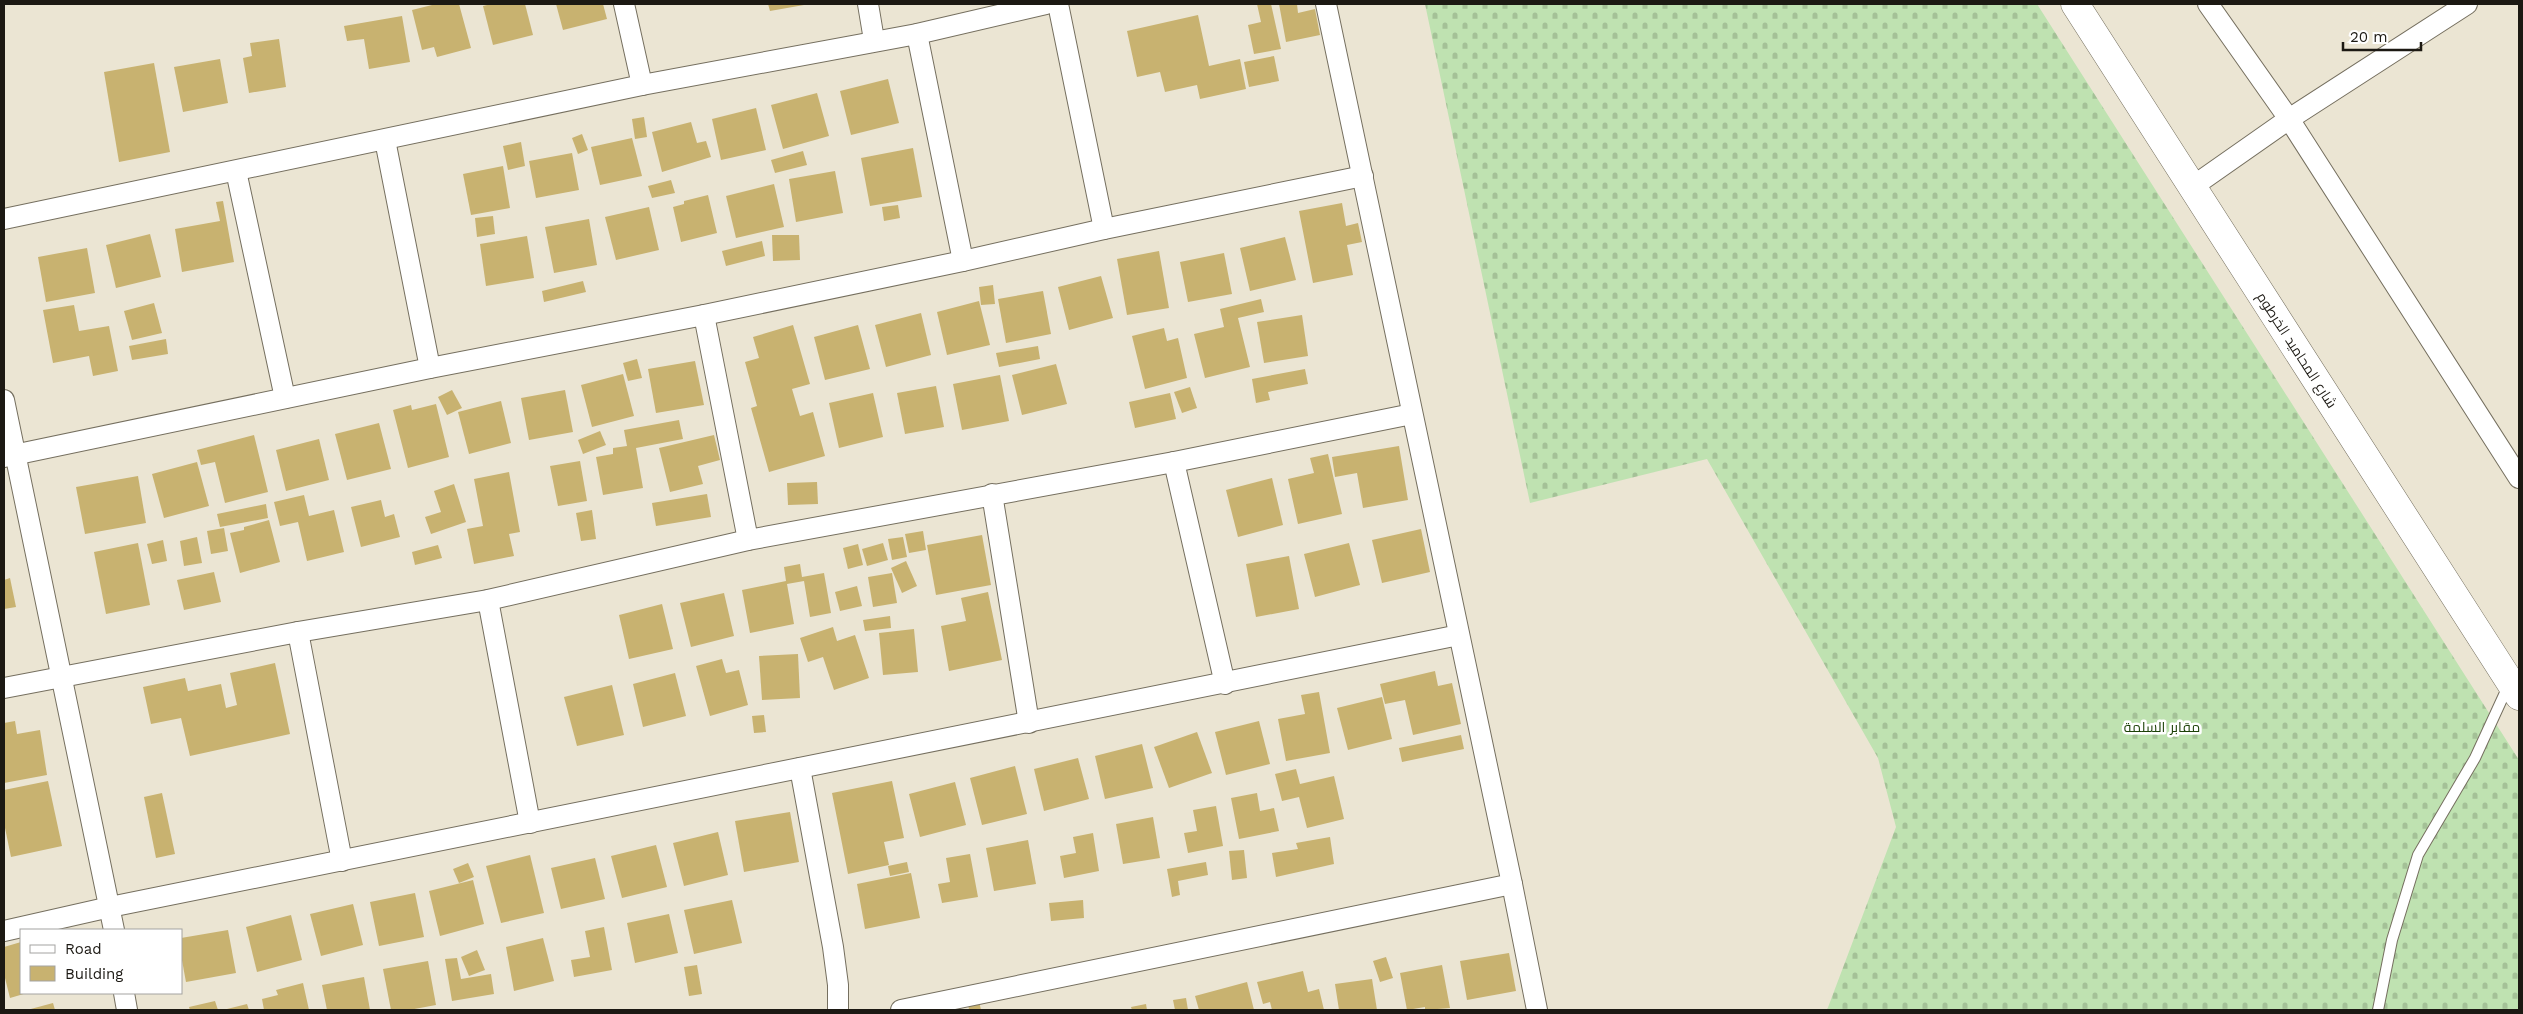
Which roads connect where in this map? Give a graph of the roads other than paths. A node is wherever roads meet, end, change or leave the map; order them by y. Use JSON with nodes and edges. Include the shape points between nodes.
{"nodes":[{"id":1,"x":624,"y":4,"type":"edge"},
{"id":2,"x":868,"y":4,"type":"edge"},
{"id":3,"x":1046,"y":4,"type":"edge"},
{"id":4,"x":1058,"y":4,"type":"edge"},
{"id":5,"x":1326,"y":4,"type":"edge"},
{"id":6,"x":2075,"y":4,"type":"edge"},
{"id":7,"x":2208,"y":4,"type":"edge"},
{"id":8,"x":2466,"y":4,"type":"edge"},
{"id":9,"x":917,"y":34,"type":"junction"},
{"id":10,"x":874,"y":40,"type":"junction"},
{"id":11,"x":642,"y":84,"type":"junction"},
{"id":12,"x":2289,"y":119,"type":"junction"},
{"id":13,"x":384,"y":140,"type":"junction"},
{"id":14,"x":236,"y":171,"type":"junction"},
{"id":15,"x":1363,"y":176,"type":"junction"},
{"id":16,"x":2192,"y":187,"type":"junction"},
{"id":17,"x":4,"y":219,"type":"edge"},
{"id":18,"x":1104,"y":229,"type":"junction"},
{"id":19,"x":963,"y":261,"type":"junction"},
{"id":20,"x":704,"y":315,"type":"junction"},
{"id":21,"x":430,"y":368,"type":"junction"},
{"id":22,"x":286,"y":398,"type":"junction"},
{"id":23,"x":4,"y":400,"type":"edge"},
{"id":24,"x":1412,"y":414,"type":"junction"},
{"id":25,"x":9,"y":456,"type":"edge"},
{"id":26,"x":1174,"y":462,"type":"junction"},
{"id":27,"x":2519,"y":478,"type":"edge"},
{"id":28,"x":992,"y":494,"type":"junction"},
{"id":29,"x":748,"y":540,"type":"junction"},
{"id":30,"x":488,"y":600,"type":"junction"},
{"id":31,"x":298,"y":632,"type":"junction"},
{"id":32,"x":1459,"y":635,"type":"junction"},
{"id":33,"x":60,"y":676,"type":"junction"},
{"id":34,"x":2516,"y":682,"type":"edge"},
{"id":35,"x":1225,"y":684,"type":"junction"},
{"id":36,"x":4,"y":688,"type":"edge"},
{"id":37,"x":1030,"y":723,"type":"junction"},
{"id":38,"x":800,"y":768,"type":"junction"},
{"id":39,"x":530,"y":823,"type":"junction"},
{"id":40,"x":342,"y":861,"type":"junction"},
{"id":41,"x":1512,"y":884,"type":"junction"},
{"id":42,"x":110,"y":907,"type":"junction"},
{"id":43,"x":114,"y":929,"type":"edge"},
{"id":44,"x":4,"y":931,"type":"edge"},
{"id":45,"x":124,"y":994,"type":"edge"},
{"id":46,"x":127,"y":1010,"type":"edge"},
{"id":47,"x":838,"y":1010,"type":"edge"},
{"id":48,"x":901,"y":1010,"type":"edge"},
{"id":49,"x":1537,"y":1010,"type":"edge"},
{"id":50,"x":2378,"y":1010,"type":"edge"}],
"edges":[{"from":1,"to":11,"type":"street"},
{"from":2,"to":10,"type":"street"},
{"from":3,"to":9,"type":"street"},
{"from":4,"to":18,"type":"street"},
{"from":5,"to":15,"type":"street"},
{"from":6,"to":16,"type":"street","name":"شارع المحاميد الخرطوم"},
{"from":7,"to":12,"type":"street"},
{"from":8,"to":12,"type":"street"},
{"from":9,"to":10,"type":"street"},
{"from":9,"to":19,"type":"street"},
{"from":10,"to":11,"type":"street"},
{"from":11,"to":13,"type":"street"},
{"from":12,"to":16,"type":"street"},
{"from":12,"to":27,"type":"street"},
{"from":13,"to":14,"type":"street"},
{"from":13,"to":21,"type":"street"},
{"from":14,"to":17,"type":"street"},
{"from":14,"to":22,"type":"street"},
{"from":15,"to":18,"type":"street"},
{"from":15,"to":24,"type":"street"},
{"from":16,"to":34,"type":"street","name":"شارع المحاميد الخرطوم"},
{"from":18,"to":19,"type":"street"},
{"from":19,"to":20,"type":"street"},
{"from":20,"to":21,"type":"street"},
{"from":20,"to":29,"type":"street"},
{"from":21,"to":22,"type":"street"},
{"from":22,"to":25,"type":"street"},
{"from":23,"to":25,"type":"street"},
{"from":24,"to":26,"type":"street"},
{"from":24,"to":32,"type":"street"},
{"from":25,"to":33,"type":"street"},
{"from":26,"to":28,"type":"street"},
{"from":26,"to":35,"type":"street"},
{"from":28,"to":29,"type":"street"},
{"from":28,"to":37,"type":"street"},
{"from":29,"to":30,"type":"street"},
{"from":30,"to":31,"type":"street"},
{"from":30,"to":39,"type":"street"},
{"from":31,"to":33,"type":"street"},
{"from":31,"to":40,"type":"street"},
{"from":32,"to":35,"type":"street"},
{"from":32,"to":41,"type":"street"},
{"from":33,"to":36,"type":"street"},
{"from":33,"to":42,"type":"street"},
{"from":34,"to":50,"type":"lane","via":[[2418,855],[2392,940]]},
{"from":35,"to":37,"type":"street"},
{"from":37,"to":38,"type":"street"},
{"from":38,"to":39,"type":"street"},
{"from":38,"to":47,"type":"street","via":[[833,947]]},
{"from":39,"to":40,"type":"street"},
{"from":40,"to":42,"type":"street"},
{"from":41,"to":48,"type":"street"},
{"from":41,"to":49,"type":"street"},
{"from":42,"to":43,"type":"street"},
{"from":42,"to":44,"type":"street"},
{"from":45,"to":46,"type":"street"}]}
